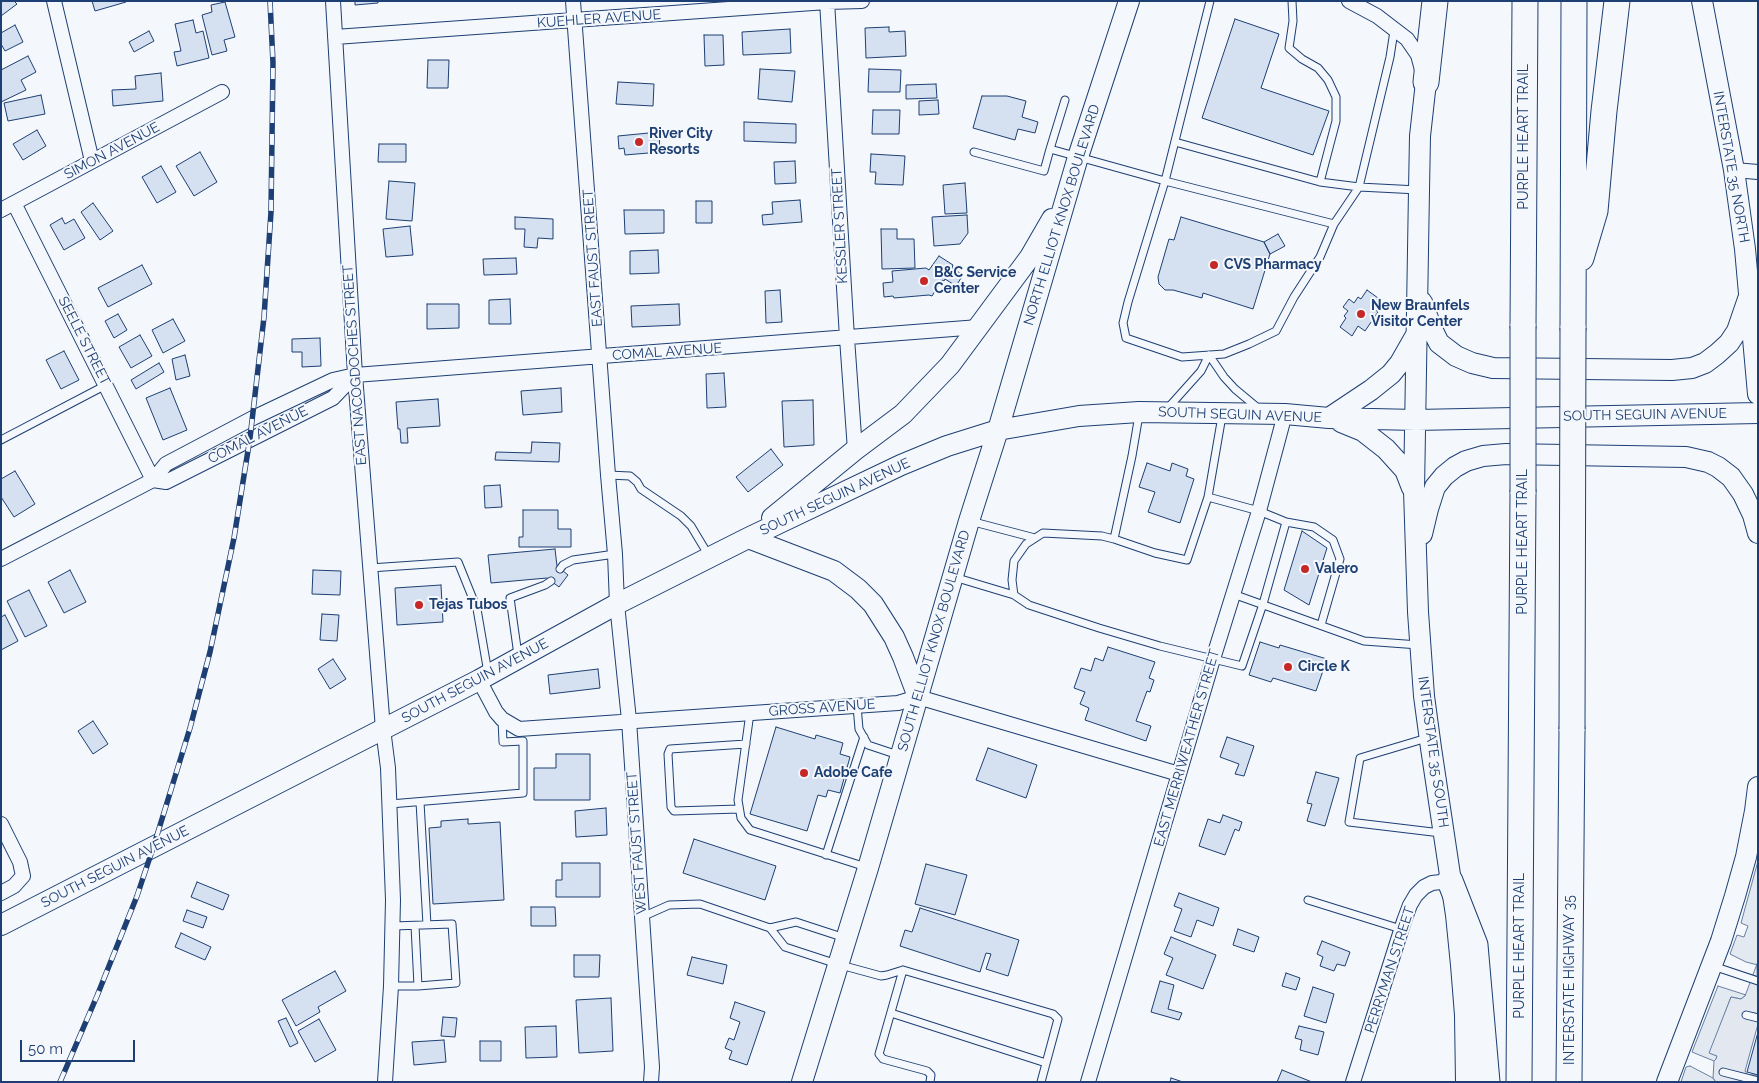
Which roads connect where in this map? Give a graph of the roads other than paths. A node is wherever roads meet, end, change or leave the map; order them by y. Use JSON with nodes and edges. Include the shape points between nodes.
{"nodes":[{"id":1,"x":54,"y":1,"type":"edge"},
{"id":2,"x":333,"y":1,"type":"edge"},
{"id":3,"x":573,"y":1,"type":"edge"},
{"id":4,"x":862,"y":1,"type":"edge"},
{"id":5,"x":1210,"y":1,"type":"edge"},
{"id":6,"x":1292,"y":1,"type":"edge"},
{"id":7,"x":1349,"y":1,"type":"edge"},
{"id":8,"x":1435,"y":1,"type":"edge"},
{"id":9,"x":1525,"y":1,"type":"edge"},
{"id":10,"x":1574,"y":1,"type":"edge"},
{"id":11,"x":1617,"y":1,"type":"edge"},
{"id":12,"x":1702,"y":1,"type":"edge"},
{"id":13,"x":827,"y":2,"type":"edge"},
{"id":14,"x":1126,"y":2,"type":"edge"},
{"id":15,"x":575,"y":21,"type":"junction"},
{"id":16,"x":1394,"y":31,"type":"junction"},
{"id":17,"x":336,"y":37,"type":"junction"},
{"id":18,"x":1426,"y":82,"type":"junction"},
{"id":19,"x":222,"y":92,"type":"dead end"},
{"id":20,"x":1065,"y":100,"type":"dead end"},
{"id":21,"x":1175,"y":142,"type":"junction"},
{"id":22,"x":1050,"y":148,"type":"junction"},
{"id":23,"x":974,"y":152,"type":"dead end"},
{"id":24,"x":1078,"y":157,"type":"junction"},
{"id":25,"x":92,"y":161,"type":"junction"},
{"id":26,"x":1734,"y":170,"type":"junction"},
{"id":27,"x":1758,"y":172,"type":"edge"},
{"id":28,"x":1165,"y":181,"type":"junction"},
{"id":29,"x":1320,"y":182,"type":"junction"},
{"id":30,"x":1359,"y":187,"type":"junction"},
{"id":31,"x":1419,"y":190,"type":"junction"},
{"id":32,"x":1068,"y":191,"type":"junction"},
{"id":33,"x":8,"y":206,"type":"edge"},
{"id":34,"x":1334,"y":224,"type":"junction"},
{"id":35,"x":1417,"y":283,"type":"junction"},
{"id":36,"x":1573,"y":284,"type":"junction"},
{"id":37,"x":1748,"y":299,"type":"junction"},
{"id":38,"x":979,"y":327,"type":"junction"},
{"id":39,"x":1417,"y":333,"type":"junction"},
{"id":40,"x":1758,"y":337,"type":"edge"},
{"id":41,"x":847,"y":338,"type":"junction"},
{"id":42,"x":1209,"y":355,"type":"junction"},
{"id":43,"x":600,"y":357,"type":"junction"},
{"id":44,"x":354,"y":376,"type":"junction"},
{"id":45,"x":106,"y":384,"type":"junction"},
{"id":46,"x":1758,"y":394,"type":"edge"},
{"id":47,"x":1139,"y":412,"type":"junction"},
{"id":48,"x":1758,"y":412,"type":"edge"},
{"id":49,"x":1164,"y":413,"type":"junction"},
{"id":50,"x":1222,"y":413,"type":"junction"},
{"id":51,"x":1265,"y":414,"type":"junction"},
{"id":52,"x":1285,"y":414,"type":"junction"},
{"id":53,"x":1330,"y":418,"type":"junction"},
{"id":54,"x":1416,"y":420,"type":"junction"},
{"id":55,"x":998,"y":430,"type":"junction"},
{"id":56,"x":1,"y":440,"type":"edge"},
{"id":57,"x":855,"y":450,"type":"junction"},
{"id":58,"x":608,"y":475,"type":"junction"},
{"id":59,"x":153,"y":480,"type":"junction"},
{"id":60,"x":1414,"y":491,"type":"junction"},
{"id":61,"x":1208,"y":498,"type":"junction"},
{"id":62,"x":1259,"y":511,"type":"junction"},
{"id":63,"x":969,"y":521,"type":"junction"},
{"id":64,"x":1286,"y":522,"type":"junction"},
{"id":65,"x":1758,"y":533,"type":"edge"},
{"id":66,"x":748,"y":538,"type":"junction"},
{"id":67,"x":1035,"y":538,"type":"junction"},
{"id":68,"x":1114,"y":539,"type":"junction"},
{"id":69,"x":615,"y":554,"type":"junction"},
{"id":70,"x":710,"y":557,"type":"junction"},
{"id":71,"x":1,"y":559,"type":"edge"},
{"id":72,"x":1416,"y":561,"type":"junction"},
{"id":73,"x":562,"y":567,"type":"dead end"},
{"id":74,"x":370,"y":568,"type":"junction"},
{"id":75,"x":953,"y":577,"type":"junction"},
{"id":76,"x":548,"y":583,"type":"dead end"},
{"id":77,"x":1233,"y":594,"type":"junction"},
{"id":78,"x":1014,"y":595,"type":"junction"},
{"id":79,"x":617,"y":604,"type":"junction"},
{"id":80,"x":1263,"y":604,"type":"junction"},
{"id":81,"x":1321,"y":626,"type":"junction"},
{"id":82,"x":1420,"y":644,"type":"junction"},
{"id":83,"x":519,"y":658,"type":"junction"},
{"id":84,"x":1213,"y":660,"type":"junction"},
{"id":85,"x":483,"y":677,"type":"junction"},
{"id":86,"x":918,"y":697,"type":"junction"},
{"id":87,"x":856,"y":706,"type":"junction"},
{"id":88,"x":750,"y":713,"type":"junction"},
{"id":89,"x":502,"y":719,"type":"junction"},
{"id":90,"x":629,"y":720,"type":"junction"},
{"id":91,"x":383,"y":728,"type":"junction"},
{"id":92,"x":1429,"y":737,"type":"junction"},
{"id":93,"x":864,"y":738,"type":"junction"},
{"id":94,"x":746,"y":744,"type":"junction"},
{"id":95,"x":900,"y":756,"type":"junction"},
{"id":96,"x":1179,"y":774,"type":"junction"},
{"id":97,"x":1758,"y":787,"type":"edge"},
{"id":98,"x":420,"y":802,"type":"junction"},
{"id":99,"x":390,"y":804,"type":"junction"},
{"id":100,"x":739,"y":809,"type":"junction"},
{"id":101,"x":1757,"y":811,"type":"edge"},
{"id":102,"x":1,"y":824,"type":"edge"},
{"id":103,"x":1444,"y":833,"type":"junction"},
{"id":104,"x":826,"y":855,"type":"junction"},
{"id":105,"x":868,"y":868,"type":"junction"},
{"id":106,"x":1450,"y":881,"type":"junction"},
{"id":107,"x":1,"y":893,"type":"edge"},
{"id":108,"x":1308,"y":900,"type":"dead end"},
{"id":109,"x":642,"y":917,"type":"junction"},
{"id":110,"x":1,"y":925,"type":"edge"},
{"id":111,"x":427,"y":925,"type":"junction"},
{"id":112,"x":393,"y":926,"type":"junction"},
{"id":113,"x":415,"y":926,"type":"junction"},
{"id":114,"x":770,"y":928,"type":"junction"},
{"id":115,"x":1401,"y":929,"type":"junction"},
{"id":116,"x":846,"y":938,"type":"junction"},
{"id":117,"x":838,"y":964,"type":"junction"},
{"id":118,"x":1711,"y":965,"type":"junction"},
{"id":119,"x":903,"y":970,"type":"junction"},
{"id":120,"x":1758,"y":981,"type":"edge"},
{"id":121,"x":391,"y":986,"type":"junction"},
{"id":122,"x":418,"y":986,"type":"junction"},
{"id":123,"x":891,"y":1013,"type":"junction"},
{"id":124,"x":1746,"y":1015,"type":"dead end"},
{"id":125,"x":1758,"y":1018,"type":"edge"},
{"id":126,"x":1046,"y":1063,"type":"junction"},
{"id":127,"x":1723,"y":1072,"type":"dead end"},
{"id":128,"x":1758,"y":1081,"type":"edge"},
{"id":129,"x":385,"y":1082,"type":"edge"},
{"id":130,"x":651,"y":1082,"type":"edge"},
{"id":131,"x":802,"y":1082,"type":"edge"},
{"id":132,"x":930,"y":1082,"type":"edge"},
{"id":133,"x":1041,"y":1082,"type":"edge"},
{"id":134,"x":1088,"y":1082,"type":"edge"},
{"id":135,"x":1353,"y":1082,"type":"edge"},
{"id":136,"x":1466,"y":1082,"type":"edge"},
{"id":137,"x":1487,"y":1082,"type":"edge"},
{"id":138,"x":1519,"y":1082,"type":"edge"},
{"id":139,"x":1569,"y":1082,"type":"edge"},
{"id":140,"x":1667,"y":1082,"type":"edge"}],
"edges":[{"from":1,"to":25,"type":"street"},
{"from":2,"to":17,"type":"street","name":"EAST NACOGDOCHES STREET"},
{"from":3,"to":15,"type":"street","name":"EAST FAUST STREET"},
{"from":4,"to":13,"type":"street","name":"KUEHLER AVENUE"},
{"from":5,"to":21,"type":"lane"},
{"from":6,"to":29,"type":"lane","via":[[1289,48],[1318,68],[1336,97],[1336,121]]},
{"from":7,"to":16,"type":"street","via":[[1377,16]]},
{"from":8,"to":18,"type":"highway"},
{"from":9,"to":138,"type":"highway","name":"PURPLE HEART TRAIL","bridge":true},
{"from":10,"to":36,"type":"highway"},
{"from":11,"to":36,"type":"highway","via":[[1595,211]]},
{"from":12,"to":26,"type":"main road","name":"INTERSTATE 35 NORTH"},
{"from":13,"to":15,"type":"street","name":"KUEHLER AVENUE"},
{"from":13,"to":41,"type":"street","name":"KESSLER STREET"},
{"from":14,"to":24,"type":"main road","name":"NORTH ELLIOT KNOX BOULEVARD"},
{"from":15,"to":17,"type":"street","name":"KUEHLER AVENUE"},
{"from":15,"to":43,"type":"street","name":"EAST FAUST STREET"},
{"from":16,"to":18,"type":"street","via":[[1407,40],[1418,55]]},
{"from":16,"to":30,"type":"lane"},
{"from":17,"to":44,"type":"street","name":"EAST NACOGDOCHES STREET"},
{"from":18,"to":31,"type":"main road"},
{"from":19,"to":25,"type":"street","name":"SIMON AVENUE"},
{"from":20,"to":22,"type":"lane"},
{"from":21,"to":28,"type":"lane"},
{"from":21,"to":29,"type":"lane"},
{"from":22,"to":23,"type":"lane","via":[[1044,171]]},
{"from":22,"to":24,"type":"lane"},
{"from":24,"to":28,"type":"lane"},
{"from":24,"to":32,"type":"main road","name":"NORTH ELLIOT KNOX BOULEVARD"},
{"from":25,"to":33,"type":"street","name":"SIMON AVENUE"},
{"from":26,"to":27,"type":"street"},
{"from":26,"to":37,"type":"main road","name":"INTERSTATE 35 NORTH","via":[[1745,248]]},
{"from":28,"to":34,"type":"lane"},
{"from":28,"to":42,"type":"lane","via":[[1128,302],[1123,323],[1126,338],[1182,357]]},
{"from":29,"to":30,"type":"lane"},
{"from":30,"to":31,"type":"lane"},
{"from":30,"to":34,"type":"lane"},
{"from":31,"to":35,"type":"main road"},
{"from":32,"to":38,"type":"main road","via":[[1030,257]]},
{"from":32,"to":55,"type":"main road","name":"NORTH ELLIOT KNOX BOULEVARD"},
{"from":33,"to":45,"type":"street","name":"SEELE STREET"},
{"from":34,"to":42,"type":"lane","via":[[1320,257],[1276,331],[1224,354]]},
{"from":35,"to":37,"type":"main road","via":[[1440,343],[1472,364],[1493,368],[1692,368],[1729,343],[1737,331]]},
{"from":35,"to":39,"type":"main road"},
{"from":36,"to":139,"type":"highway","name":"INTERSTATE HIGHWAY 35","bridge":true},
{"from":37,"to":40,"type":"main road"},
{"from":37,"to":46,"type":"main road","name":"INTERSTATE 35 NORTH"},
{"from":38,"to":41,"type":"street","name":"COMAL AVENUE"},
{"from":38,"to":57,"type":"main road","via":[[950,365],[903,414]]},
{"from":39,"to":53,"type":"main road","via":[[1391,374]]},
{"from":39,"to":54,"type":"main road"},
{"from":41,"to":43,"type":"street","name":"COMAL AVENUE"},
{"from":41,"to":57,"type":"street","name":"KESSLER STREET"},
{"from":42,"to":49,"type":"lane","via":[[1201,371]]},
{"from":42,"to":51,"type":"lane","via":[[1235,389]]},
{"from":43,"to":44,"type":"street","name":"COMAL AVENUE"},
{"from":43,"to":58,"type":"street","name":"EAST FAUST STREET"},
{"from":44,"to":59,"type":"street","name":"COMAL AVENUE","via":[[333,398],[166,482]]},
{"from":44,"to":74,"type":"street","name":"EAST NACOGDOCHES STREET"},
{"from":45,"to":56,"type":"lane"},
{"from":45,"to":59,"type":"street","name":"SEELE STREET"},
{"from":47,"to":49,"type":"main road","name":"SOUTH SEGUIN AVENUE"},
{"from":47,"to":55,"type":"main road","name":"SOUTH SEGUIN AVENUE","via":[[1079,416]]},
{"from":47,"to":68,"type":"lane"},
{"from":48,"to":54,"type":"main road","name":"SOUTH SEGUIN AVENUE"},
{"from":49,"to":50,"type":"main road","name":"SOUTH SEGUIN AVENUE"},
{"from":50,"to":51,"type":"main road","name":"SOUTH SEGUIN AVENUE"},
{"from":50,"to":61,"type":"lane"},
{"from":51,"to":52,"type":"main road","name":"SOUTH SEGUIN AVENUE"},
{"from":52,"to":53,"type":"main road","name":"SOUTH SEGUIN AVENUE"},
{"from":52,"to":62,"type":"street","name":"EAST MERRIWEATHER STREET"},
{"from":53,"to":54,"type":"main road","name":"SOUTH SEGUIN AVENUE"},
{"from":53,"to":60,"type":"main road","via":[[1363,431],[1386,449],[1406,470]]},
{"from":54,"to":60,"type":"main road","name":"INTERSTATE 35 SOUTH"},
{"from":55,"to":63,"type":"main road","name":"SOUTH ELLIOT KNOX BOULEVARD"},
{"from":55,"to":66,"type":"main road","name":"SOUTH SEGUIN AVENUE","via":[[901,465]]},
{"from":57,"to":66,"type":"main road"},
{"from":58,"to":69,"type":"street","name":"EAST FAUST STREET"},
{"from":58,"to":70,"type":"lane","via":[[630,476],[641,489],[680,516],[691,526]]},
{"from":59,"to":71,"type":"street","name":"COMAL AVENUE"},
{"from":60,"to":72,"type":"main road","name":"INTERSTATE 35 SOUTH"},
{"from":61,"to":62,"type":"lane"},
{"from":61,"to":68,"type":"lane","via":[[1187,560]]},
{"from":62,"to":64,"type":"lane"},
{"from":62,"to":77,"type":"street","name":"EAST MERRIWEATHER STREET"},
{"from":63,"to":67,"type":"lane"},
{"from":63,"to":75,"type":"main road","name":"SOUTH ELLIOT KNOX BOULEVARD"},
{"from":64,"to":80,"type":"lane"},
{"from":64,"to":81,"type":"lane","via":[[1314,527],[1326,535],[1333,540],[1340,559]]},
{"from":65,"to":72,"type":"main road","via":[[1753,515],[1731,477],[1708,462],[1686,457],[1506,454],[1483,456],[1455,467],[1444,476],[1435,487]]},
{"from":66,"to":70,"type":"main road","name":"SOUTH SEGUIN AVENUE"},
{"from":66,"to":86,"type":"main road","via":[[834,571],[858,589],[873,604],[894,637]]},
{"from":67,"to":68,"type":"lane","via":[[1043,533],[1062,533]]},
{"from":67,"to":78,"type":"lane","via":[[1026,544],[1014,561]]},
{"from":69,"to":73,"type":"lane","via":[[573,560]]},
{"from":69,"to":79,"type":"street","name":"EAST FAUST STREET"},
{"from":70,"to":79,"type":"main road","name":"SOUTH SEGUIN AVENUE"},
{"from":72,"to":82,"type":"main road","name":"INTERSTATE 35 SOUTH"},
{"from":74,"to":85,"type":"lane","via":[[458,562],[477,609]]},
{"from":74,"to":91,"type":"street","name":"EAST NACOGDOCHES STREET"},
{"from":75,"to":78,"type":"lane"},
{"from":75,"to":86,"type":"main road","name":"SOUTH ELLIOT KNOX BOULEVARD"},
{"from":76,"to":83,"type":"lane","via":[[510,598]]},
{"from":77,"to":80,"type":"lane"},
{"from":77,"to":84,"type":"street","name":"EAST MERRIWEATHER STREET"},
{"from":78,"to":84,"type":"lane","via":[[1050,613]]},
{"from":79,"to":83,"type":"main road","name":"SOUTH SEGUIN AVENUE"},
{"from":79,"to":90,"type":"street","name":"WEST FAUST STREET"},
{"from":80,"to":81,"type":"lane"},
{"from":80,"to":84,"type":"lane","via":[[1242,666]]},
{"from":81,"to":82,"type":"lane","via":[[1364,641]]},
{"from":82,"to":92,"type":"main road","name":"INTERSTATE 35 SOUTH"},
{"from":83,"to":85,"type":"main road","name":"SOUTH SEGUIN AVENUE"},
{"from":84,"to":96,"type":"street","name":"EAST MERRIWEATHER STREET"},
{"from":85,"to":89,"type":"street","via":[[496,712]]},
{"from":85,"to":91,"type":"main road","name":"SOUTH SEGUIN AVENUE"},
{"from":86,"to":87,"type":"street","name":"GROSS AVENUE","via":[[898,703]]},
{"from":86,"to":95,"type":"main road","name":"SOUTH ELLIOT KNOX BOULEVARD"},
{"from":86,"to":96,"type":"street"},
{"from":87,"to":88,"type":"street","name":"GROSS AVENUE"},
{"from":87,"to":93,"type":"lane","via":[[859,729]]},
{"from":88,"to":90,"type":"street","name":"GROSS AVENUE"},
{"from":88,"to":94,"type":"lane"},
{"from":89,"to":90,"type":"street","name":"GROSS AVENUE","via":[[519,729]]},
{"from":89,"to":98,"type":"lane","via":[[503,742],[523,741],[523,793]]},
{"from":90,"to":109,"type":"street","name":"WEST FAUST STREET"},
{"from":91,"to":99,"type":"street","name":"EAST NACOGDOCHES STREET"},
{"from":91,"to":110,"type":"main road","name":"SOUTH SEGUIN AVENUE"},
{"from":92,"to":103,"type":"main road","name":"INTERSTATE 35 SOUTH"},
{"from":92,"to":103,"type":"lane","via":[[1360,758],[1349,822]]},
{"from":93,"to":95,"type":"lane","via":[[868,745]]},
{"from":93,"to":104,"type":"lane"},
{"from":94,"to":100,"type":"lane"},
{"from":94,"to":100,"type":"lane","via":[[670,749],[668,754],[671,807],[674,811]]},
{"from":95,"to":105,"type":"main road","name":"SOUTH ELLIOT KNOX BOULEVARD"},
{"from":96,"to":134,"type":"street","name":"EAST MERRIWEATHER STREET"},
{"from":97,"to":101,"type":"main road"},
{"from":98,"to":99,"type":"lane"},
{"from":98,"to":111,"type":"lane"},
{"from":99,"to":112,"type":"street","name":"EAST NACOGDOCHES STREET"},
{"from":100,"to":104,"type":"lane","via":[[750,830]]},
{"from":101,"to":118,"type":"main road","via":[[1737,888]]},
{"from":102,"to":107,"type":"street","via":[[20,862],[23,876]]},
{"from":103,"to":106,"type":"main road","name":"INTERSTATE 35 SOUTH"},
{"from":104,"to":105,"type":"lane"},
{"from":105,"to":116,"type":"main road","name":"SOUTH ELLIOT KNOX BOULEVARD"},
{"from":106,"to":115,"type":"street","name":"PERRYMAN STREET","via":[[1424,887],[1416,895]]},
{"from":106,"to":136,"type":"main road","name":"INTERSTATE 35 SOUTH","via":[[1465,1015]]},
{"from":106,"to":137,"type":"highway","via":[[1474,946]]},
{"from":108,"to":115,"type":"lane"},
{"from":109,"to":114,"type":"lane","via":[[670,905],[700,904]]},
{"from":109,"to":130,"type":"street","name":"WEST FAUST STREET"},
{"from":111,"to":113,"type":"lane"},
{"from":111,"to":122,"type":"lane","via":[[452,924],[456,984]]},
{"from":112,"to":113,"type":"lane"},
{"from":112,"to":121,"type":"street","name":"EAST NACOGDOCHES STREET"},
{"from":113,"to":122,"type":"lane"},
{"from":114,"to":116,"type":"lane","via":[[796,922]]},
{"from":114,"to":117,"type":"lane","via":[[785,947]]},
{"from":115,"to":135,"type":"street","name":"PERRYMAN STREET"},
{"from":116,"to":117,"type":"main road","name":"SOUTH ELLIOT KNOX BOULEVARD"},
{"from":117,"to":119,"type":"lane","via":[[881,976]]},
{"from":117,"to":131,"type":"main road","name":"SOUTH ELLIOT KNOX BOULEVARD"},
{"from":118,"to":120,"type":"lane"},
{"from":118,"to":140,"type":"main road"},
{"from":119,"to":123,"type":"lane"},
{"from":119,"to":126,"type":"lane","via":[[1052,1014],[1058,1019]]},
{"from":121,"to":122,"type":"lane"},
{"from":121,"to":129,"type":"street","name":"EAST NACOGDOCHES STREET"},
{"from":123,"to":126,"type":"lane"},
{"from":123,"to":132,"type":"lane","via":[[879,1054],[883,1059],[928,1071]]},
{"from":124,"to":125,"type":"lane"},
{"from":126,"to":133,"type":"lane"},
{"from":127,"to":128,"type":"lane"}]}
